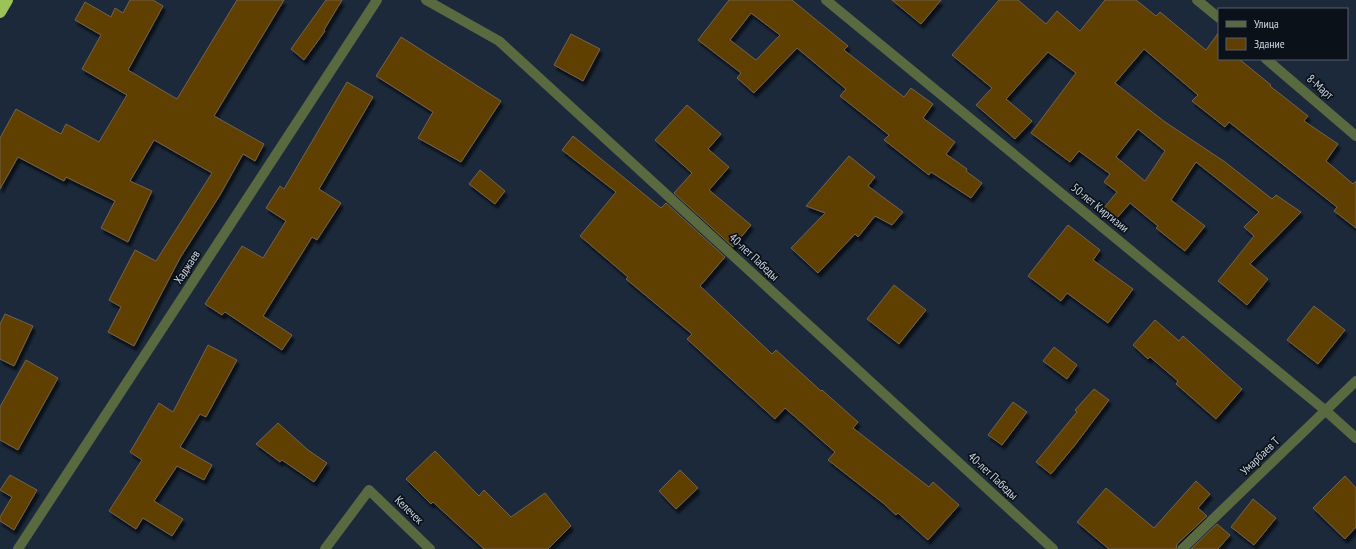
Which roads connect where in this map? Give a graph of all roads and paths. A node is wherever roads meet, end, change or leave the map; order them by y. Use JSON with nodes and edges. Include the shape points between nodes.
{"nodes":[{"id":1,"x":7,"y":0,"type":"edge"},
{"id":2,"x":377,"y":0,"type":"edge"},
{"id":3,"x":426,"y":0,"type":"edge"},
{"id":4,"x":826,"y":0,"type":"edge"},
{"id":5,"x":1197,"y":0,"type":"edge"},
{"id":6,"x":0,"y":12,"type":"edge"},
{"id":7,"x":1218,"y":17,"type":"edge"},
{"id":8,"x":1267,"y":60,"type":"edge"},
{"id":9,"x":1356,"y":136,"type":"edge"},
{"id":10,"x":1356,"y":381,"type":"edge"},
{"id":11,"x":1326,"y":411,"type":"junction"},
{"id":12,"x":1356,"y":438,"type":"edge"},
{"id":13,"x":18,"y":549,"type":"edge"},
{"id":14,"x":325,"y":549,"type":"edge"},
{"id":15,"x":430,"y":549,"type":"edge"},
{"id":16,"x":1053,"y":549,"type":"edge"},
{"id":17,"x":1182,"y":549,"type":"edge"}],
"edges":[{"from":1,"to":6,"type":"highway"},
{"from":2,"to":13,"type":"street","name":"Хаджаев"},
{"from":3,"to":16,"type":"street","name":"40-лет Пабеды","via":[[499,41]]},
{"from":4,"to":11,"type":"street","name":"50-лет Киргизии"},
{"from":5,"to":7,"type":"street"},
{"from":8,"to":9,"type":"street","name":"8-Март"},
{"from":10,"to":11,"type":"street","name":"Умарбаев Т"},
{"from":11,"to":12,"type":"street","name":"50-лет Киргизии"},
{"from":11,"to":17,"type":"street","name":"Умарбаев Т"},
{"from":14,"to":15,"type":"street","name":"Келечек","via":[[369,490]]}]}
